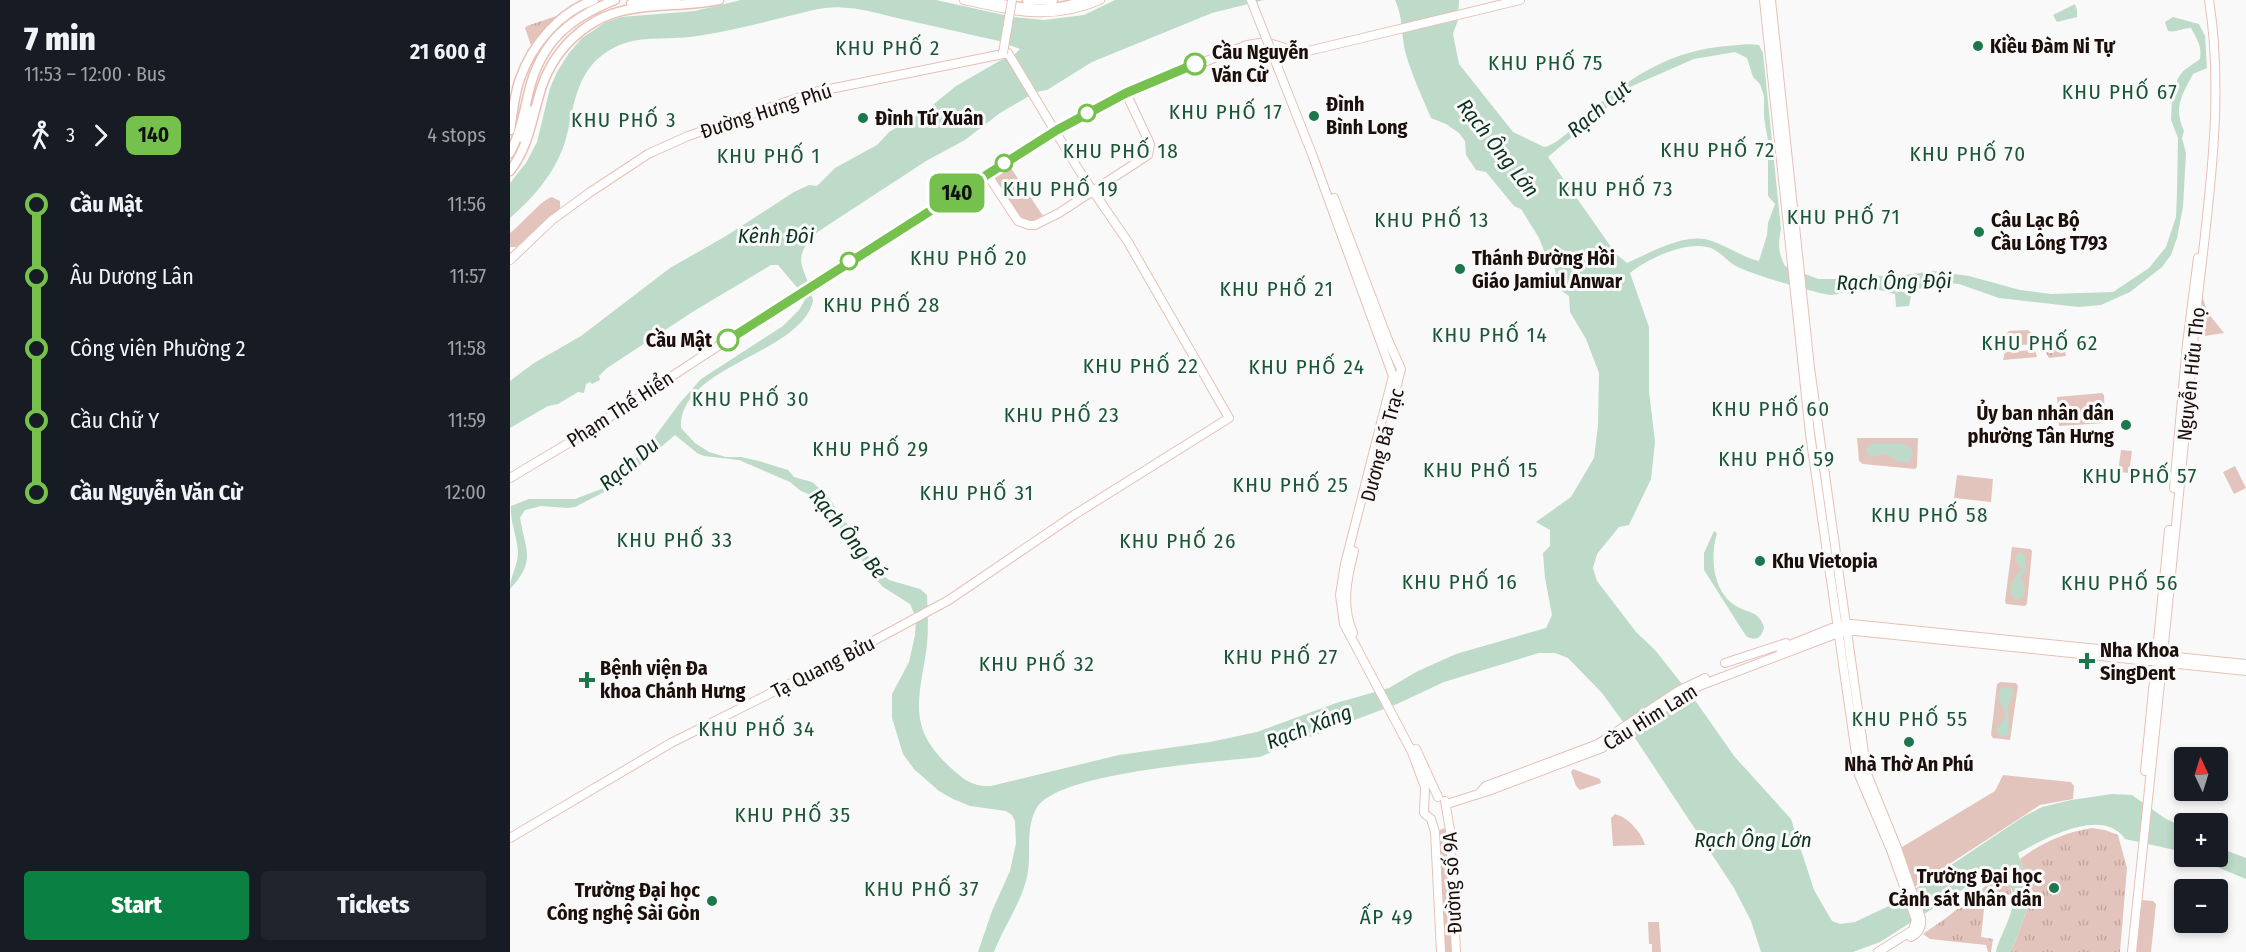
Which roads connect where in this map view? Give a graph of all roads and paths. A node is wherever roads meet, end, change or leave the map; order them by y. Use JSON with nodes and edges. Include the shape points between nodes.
{"nodes":[{"id":1,"x":615,"y":0,"type":"edge"},
{"id":2,"x":676,"y":0,"type":"edge"},
{"id":3,"x":719,"y":0,"type":"edge"},
{"id":4,"x":964,"y":0,"type":"edge"},
{"id":5,"x":983,"y":0,"type":"edge"},
{"id":6,"x":1027,"y":0,"type":"edge"},
{"id":7,"x":1053,"y":0,"type":"edge"},
{"id":8,"x":1084,"y":0,"type":"edge"},
{"id":9,"x":1100,"y":0,"type":"edge"},
{"id":10,"x":1253,"y":0,"type":"edge"},
{"id":11,"x":1520,"y":0,"type":"edge"},
{"id":12,"x":1764,"y":0,"type":"edge"},
{"id":13,"x":1771,"y":0,"type":"edge"},
{"id":14,"x":2207,"y":0,"type":"edge"},
{"id":15,"x":1013,"y":4,"type":"edge"},
{"id":16,"x":593,"y":10,"type":"edge"},
{"id":17,"x":1771,"y":30,"type":"junction"},
{"id":18,"x":1005,"y":53,"type":"junction"},
{"id":19,"x":1126,"y":93,"type":"junction"},
{"id":20,"x":510,"y":130,"type":"edge"},
{"id":21,"x":510,"y":153,"type":"edge"},
{"id":22,"x":510,"y":163,"type":"edge"},
{"id":23,"x":510,"y":171,"type":"edge"},
{"id":24,"x":987,"y":174,"type":"junction"},
{"id":25,"x":1092,"y":192,"type":"junction"},
{"id":26,"x":510,"y":260,"type":"edge"},
{"id":27,"x":1363,"y":282,"type":"junction"},
{"id":28,"x":1401,"y":369,"type":"junction"},
{"id":29,"x":1392,"y":371,"type":"junction"},
{"id":30,"x":1382,"y":434,"type":"junction"},
{"id":31,"x":510,"y":478,"type":"edge"},
{"id":32,"x":1841,"y":628,"type":"junction"},
{"id":33,"x":1805,"y":641,"type":"junction"},
{"id":34,"x":2013,"y":644,"type":"junction"},
{"id":35,"x":2156,"y":658,"type":"junction"},
{"id":36,"x":2172,"y":659,"type":"junction"},
{"id":37,"x":1725,"y":663,"type":"dead end"},
{"id":38,"x":2246,"y":664,"type":"edge"},
{"id":39,"x":2246,"y":671,"type":"edge"},
{"id":40,"x":1734,"y":676,"type":"dead end"},
{"id":41,"x":1403,"y":727,"type":"junction"},
{"id":42,"x":1438,"y":797,"type":"junction"},
{"id":43,"x":1425,"y":802,"type":"junction"},
{"id":44,"x":1447,"y":804,"type":"junction"},
{"id":45,"x":559,"y":809,"type":"junction"},
{"id":46,"x":1446,"y":814,"type":"junction"},
{"id":47,"x":1431,"y":819,"type":"junction"},
{"id":48,"x":510,"y":838,"type":"edge"},
{"id":49,"x":510,"y":843,"type":"edge"},
{"id":50,"x":1884,"y":951,"type":"edge"},
{"id":51,"x":1441,"y":952,"type":"edge"},
{"id":52,"x":1456,"y":952,"type":"edge"},
{"id":53,"x":2130,"y":952,"type":"edge"}],
"edges":[{"from":1,"to":16,"type":"highway"},
{"from":2,"to":16,"type":"highway"},
{"from":3,"to":16,"type":"highway"},
{"from":4,"to":15,"type":"main road"},
{"from":5,"to":15,"type":"highway"},
{"from":6,"to":7,"type":"highway"},
{"from":8,"to":15,"type":"highway","via":[[1051,9]]},
{"from":9,"to":15,"type":"main road","via":[[1060,12],[1033,14]]},
{"from":10,"to":27,"type":"main road","name":"Dương Bá Trạc","bridge":true},
{"from":11,"to":19,"type":"main road","via":[[1300,53],[1270,43],[1253,43]]},
{"from":12,"to":17,"type":"main road"},
{"from":13,"to":17,"type":"main road"},
{"from":14,"to":35,"type":"main road","name":"Nguyễn Hữu Thọ","via":[[2214,75],[2202,261]]},
{"from":15,"to":18,"type":"main road","bridge":true},
{"from":16,"to":20,"type":"highway","via":[[564,15],[534,52],[520,78]]},
{"from":16,"to":21,"type":"highway","via":[[562,29],[543,55]]},
{"from":16,"to":22,"type":"highway","via":[[549,60],[538,83],[523,138]]},
{"from":16,"to":23,"type":"highway","via":[[550,67],[525,146]]},
{"from":17,"to":32,"type":"main road","via":[[1795,265]]},
{"from":18,"to":25,"type":"main road","bridge":true},
{"from":18,"to":26,"type":"main road","name":"Đường Hưng Phú","via":[[801,96],[717,125],[648,154],[567,208]]},
{"from":19,"to":24,"type":"main road","via":[[1065,125]]},
{"from":19,"to":25,"type":"main road","via":[[1150,150],[1143,159]]},
{"from":24,"to":25,"type":"main road","via":[[1023,224],[1048,220]]},
{"from":24,"to":31,"type":"main road","name":"Phạm Thế Hiển"},
{"from":25,"to":45,"type":"main road","name":"Tạ Quang Bửu","via":[[1139,263],[1229,418],[1074,515],[949,600],[671,743]]},
{"from":27,"to":28,"type":"main road","name":"Dương Bá Trạc"},
{"from":27,"to":29,"type":"main road","name":"Dương Bá Trạc"},
{"from":28,"to":29,"type":"main road"},
{"from":28,"to":30,"type":"main road","name":"Dương Bá Trạc"},
{"from":29,"to":30,"type":"main road","name":"Dương Bá Trạc"},
{"from":30,"to":41,"type":"main road","name":"Dương Bá Trạc","via":[[1341,589],[1341,610],[1344,624]]},
{"from":32,"to":33,"type":"main road"},
{"from":32,"to":34,"type":"main road"},
{"from":32,"to":34,"type":"main road","via":[[1932,632]]},
{"from":32,"to":50,"type":"main road","via":[[1863,774],[1907,885],[1916,920],[1910,933]]},
{"from":33,"to":37,"type":"main road","via":[[1774,645]]},
{"from":33,"to":40,"type":"main road","via":[[1777,660]]},
{"from":33,"to":44,"type":"main road","name":"Cầu Him Lam","via":[[1696,682],[1598,744]]},
{"from":34,"to":35,"type":"main road"},
{"from":34,"to":35,"type":"main road","via":[[2033,642]]},
{"from":35,"to":36,"type":"main road"},
{"from":35,"to":53,"type":"main road","name":"Nguyễn Hữu Thọ"},
{"from":36,"to":38,"type":"main road"},
{"from":36,"to":39,"type":"main road"},
{"from":41,"to":42,"type":"main road"},
{"from":41,"to":43,"type":"main road","via":[[1425,787]]},
{"from":42,"to":43,"type":"main road"},
{"from":42,"to":44,"type":"main road"},
{"from":43,"to":47,"type":"main road","via":[[1425,813]]},
{"from":44,"to":46,"type":"main road"},
{"from":45,"to":48,"type":"main road","name":"Tạ Quang Bửu"},
{"from":45,"to":49,"type":"main road","name":"Tạ Quang Bửu","via":[[556,815]]},
{"from":46,"to":47,"type":"main road","via":[[1438,820]]},
{"from":46,"to":52,"type":"main road","name":"Đường số 9A"},
{"from":47,"to":51,"type":"main road","name":"Đường số 9A","via":[[1435,832]]}]}
